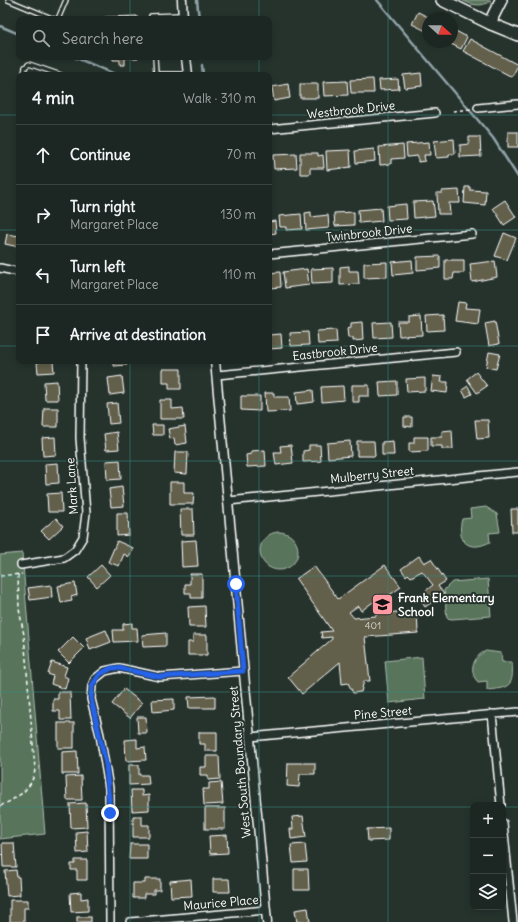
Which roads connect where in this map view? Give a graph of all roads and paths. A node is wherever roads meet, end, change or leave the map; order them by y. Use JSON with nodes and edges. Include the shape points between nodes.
{"nodes":[{"id":1,"x":8,"y":0,"type":"edge"},
{"id":2,"x":66,"y":0,"type":"edge"},
{"id":3,"x":182,"y":0,"type":"edge"},
{"id":4,"x":442,"y":0,"type":"edge"},
{"id":5,"x":501,"y":0,"type":"edge"},
{"id":6,"x":47,"y":16,"type":"edge"},
{"id":7,"x":59,"y":16,"type":"edge"},
{"id":8,"x":183,"y":16,"type":"edge"},
{"id":9,"x":491,"y":24,"type":"junction"},
{"id":10,"x":518,"y":35,"type":"edge"},
{"id":11,"x":518,"y":40,"type":"edge"},
{"id":12,"x":155,"y":60,"type":"edge"},
{"id":13,"x":186,"y":60,"type":"edge"},
{"id":14,"x":24,"y":72,"type":"edge"},
{"id":15,"x":52,"y":72,"type":"edge"},
{"id":16,"x":156,"y":72,"type":"edge"},
{"id":17,"x":187,"y":72,"type":"edge"},
{"id":18,"x":518,"y":104,"type":"edge"},
{"id":19,"x":478,"y":108,"type":"joint"},
{"id":20,"x":453,"y":111,"type":"dead end"},
{"id":21,"x":435,"y":113,"type":"dead end"},
{"id":22,"x":272,"y":129,"type":"edge"},
{"id":23,"x":472,"y":234,"type":"dead end"},
{"id":24,"x":272,"y":254,"type":"edge"},
{"id":25,"x":0,"y":268,"type":"edge"},
{"id":26,"x":16,"y":271,"type":"edge"},
{"id":27,"x":456,"y":352,"type":"dead end"},
{"id":28,"x":81,"y":364,"type":"edge"},
{"id":29,"x":215,"y":364,"type":"edge"},
{"id":30,"x":216,"y":375,"type":"junction"},
{"id":31,"x":518,"y":472,"type":"edge"},
{"id":32,"x":228,"y":501,"type":"junction"},
{"id":33,"x":21,"y":565,"type":"dead end"},
{"id":34,"x":18,"y":574,"type":"junction"},
{"id":35,"x":22,"y":574,"type":"dead end"},
{"id":36,"x":0,"y":576,"type":"edge"},
{"id":37,"x":243,"y":671,"type":"junction"},
{"id":38,"x":518,"y":712,"type":"edge"},
{"id":39,"x":492,"y":714,"type":"junction"},
{"id":40,"x":250,"y":737,"type":"junction"},
{"id":41,"x":501,"y":802,"type":"edge"},
{"id":42,"x":0,"y":806,"type":"edge"},
{"id":43,"x":505,"y":838,"type":"edge"},
{"id":44,"x":266,"y":910,"type":"junction"},
{"id":45,"x":110,"y":922,"type":"edge"},
{"id":46,"x":130,"y":922,"type":"edge"},
{"id":47,"x":267,"y":922,"type":"edge"},
{"id":48,"x":513,"y":922,"type":"edge"}],
"edges":[{"from":1,"to":6,"type":"lane"},
{"from":2,"to":7,"type":"lane"},
{"from":3,"to":8,"type":"street"},
{"from":4,"to":9,"type":"main road"},
{"from":5,"to":9,"type":"main road"},
{"from":9,"to":10,"type":"main road"},
{"from":9,"to":11,"type":"main road"},
{"from":12,"to":16,"type":"lane"},
{"from":13,"to":17,"type":"street"},
{"from":14,"to":15,"type":"lane","via":[[29,64]]},
{"from":18,"to":19,"type":"street"},
{"from":19,"to":20,"type":"path"},
{"from":21,"to":22,"type":"street","name":"Westbrook Drive"},
{"from":23,"to":24,"type":"street","name":"Twinbrook Drive"},
{"from":25,"to":26,"type":"street"},
{"from":27,"to":30,"type":"street","name":"Eastbrook Drive"},
{"from":28,"to":33,"type":"street","name":"Mark Lane","via":[[80,438],[86,513],[83,537],[75,550],[64,558]]},
{"from":29,"to":30,"type":"street","name":"West South Boundary Street"},
{"from":30,"to":32,"type":"street","name":"West South Boundary Street"},
{"from":31,"to":32,"type":"street","name":"Mulberry Street"},
{"from":32,"to":37,"type":"street","name":"West South Boundary Street"},
{"from":34,"to":35,"type":"path"},
{"from":34,"to":36,"type":"path"},
{"from":34,"to":42,"type":"path","via":[[19,609],[24,635],[35,769],[32,782],[25,791]]},
{"from":37,"to":40,"type":"street","name":"West South Boundary Street"},
{"from":37,"to":45,"type":"street","via":[[160,677],[119,668],[105,671],[95,679],[91,699],[100,735],[110,801]]},
{"from":38,"to":39,"type":"street","name":"Pine Street"},
{"from":39,"to":40,"type":"street","name":"Pine Street"},
{"from":39,"to":41,"type":"street"},
{"from":40,"to":44,"type":"street","name":"West South Boundary Street"},
{"from":43,"to":48,"type":"street"},
{"from":44,"to":46,"type":"street","name":"Maurice Place"},
{"from":44,"to":47,"type":"street","name":"West South Boundary Street"}]}
